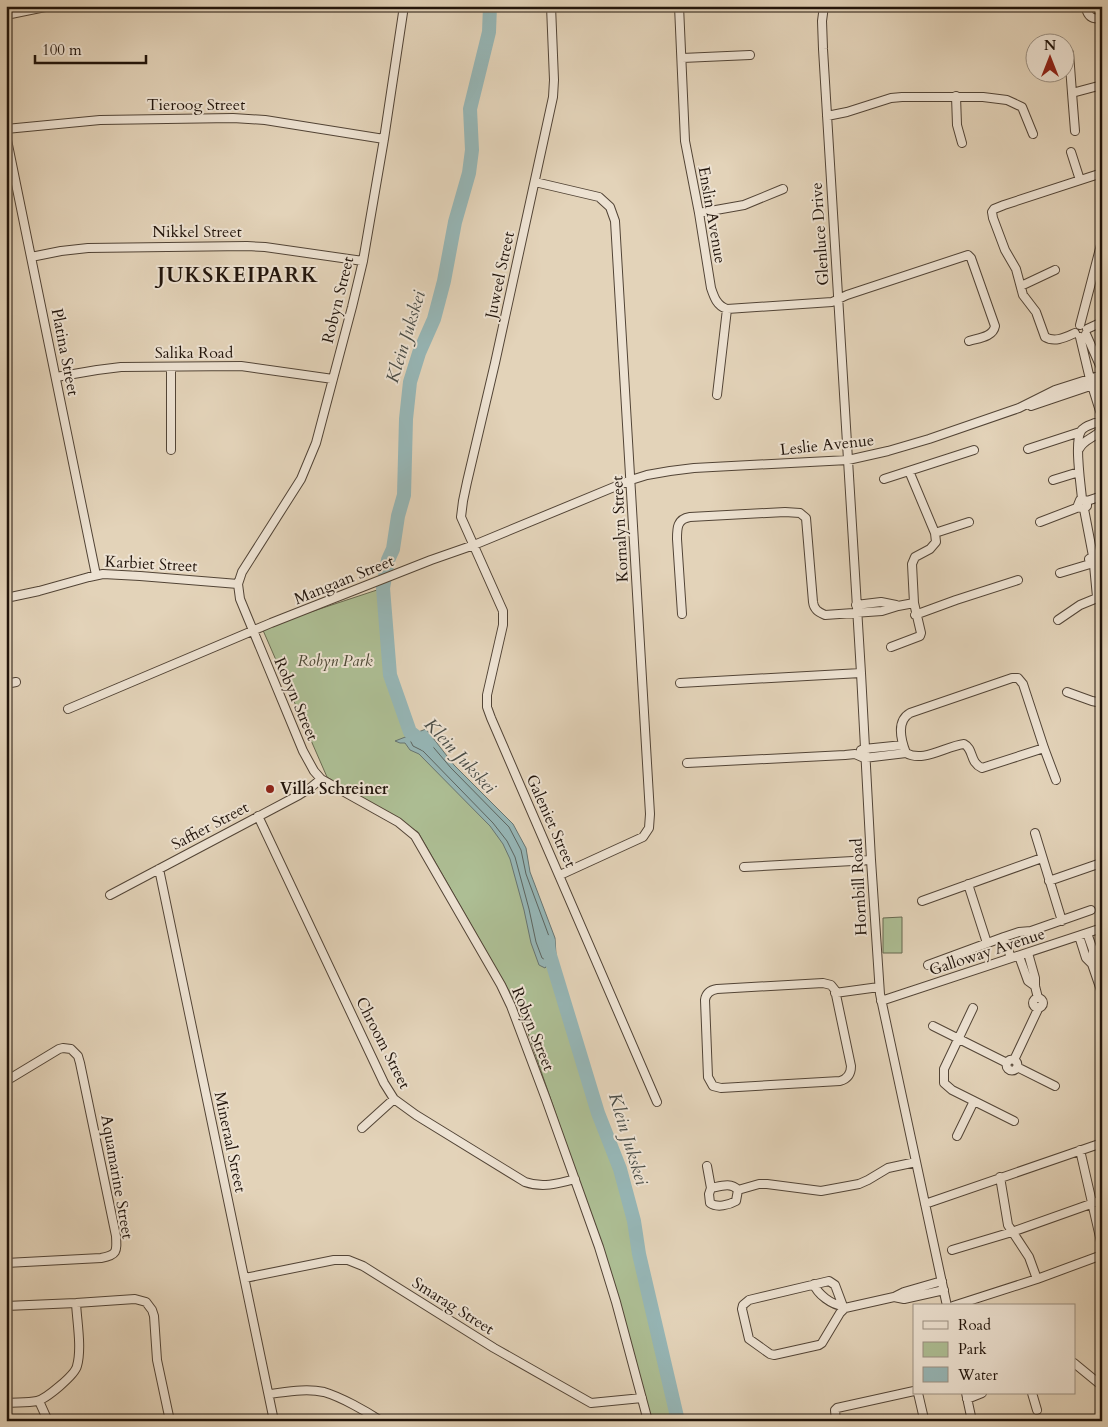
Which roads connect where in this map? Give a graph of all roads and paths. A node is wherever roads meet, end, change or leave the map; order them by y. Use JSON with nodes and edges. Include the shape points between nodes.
{"nodes":[{"id":1,"x":50,"y":6,"type":"edge"},
{"id":2,"x":404,"y":6,"type":"edge"},
{"id":3,"x":551,"y":6,"type":"edge"},
{"id":4,"x":679,"y":6,"type":"edge"},
{"id":5,"x":824,"y":6,"type":"edge"},
{"id":6,"x":1085,"y":6,"type":"edge"},
{"id":7,"x":6,"y":15,"type":"edge"},
{"id":8,"x":1102,"y":18,"type":"edge"},
{"id":9,"x":750,"y":55,"type":"dead end"},
{"id":10,"x":682,"y":58,"type":"junction"},
{"id":11,"x":1071,"y":82,"type":"edge"},
{"id":12,"x":1102,"y":85,"type":"edge"},
{"id":13,"x":1072,"y":93,"type":"junction"},
{"id":14,"x":956,"y":96,"type":"junction"},
{"id":15,"x":827,"y":116,"type":"junction"},
{"id":16,"x":6,"y":129,"type":"edge"},
{"id":17,"x":1075,"y":131,"type":"dead end"},
{"id":18,"x":1033,"y":134,"type":"dead end"},
{"id":19,"x":6,"y":135,"type":"edge"},
{"id":20,"x":384,"y":138,"type":"junction"},
{"id":21,"x":962,"y":143,"type":"dead end"},
{"id":22,"x":1071,"y":152,"type":"dead end"},
{"id":23,"x":1100,"y":173,"type":"edge"},
{"id":24,"x":1080,"y":180,"type":"junction"},
{"id":25,"x":535,"y":182,"type":"junction"},
{"id":26,"x":1102,"y":182,"type":"edge"},
{"id":27,"x":783,"y":189,"type":"dead end"},
{"id":28,"x":699,"y":213,"type":"junction"},
{"id":29,"x":1102,"y":241,"type":"edge"},
{"id":30,"x":31,"y":257,"type":"junction"},
{"id":31,"x":362,"y":261,"type":"junction"},
{"id":32,"x":1055,"y":270,"type":"dead end"},
{"id":33,"x":1021,"y":286,"type":"junction"},
{"id":34,"x":838,"y":299,"type":"junction"},
{"id":35,"x":727,"y":309,"type":"junction"},
{"id":36,"x":1102,"y":322,"type":"edge"},
{"id":37,"x":1082,"y":332,"type":"junction"},
{"id":38,"x":969,"y":342,"type":"dead end"},
{"id":39,"x":171,"y":367,"type":"junction"},
{"id":40,"x":1102,"y":370,"type":"edge"},
{"id":41,"x":1102,"y":375,"type":"edge"},
{"id":42,"x":56,"y":377,"type":"junction"},
{"id":43,"x":333,"y":379,"type":"junction"},
{"id":44,"x":1091,"y":382,"type":"junction"},
{"id":45,"x":1102,"y":382,"type":"edge"},
{"id":46,"x":717,"y":395,"type":"dead end"},
{"id":47,"x":1101,"y":410,"type":"edge"},
{"id":48,"x":1095,"y":423,"type":"junction"},
{"id":49,"x":1102,"y":429,"type":"edge"},
{"id":50,"x":1080,"y":432,"type":"junction"},
{"id":51,"x":1028,"y":449,"type":"dead end"},
{"id":52,"x":1079,"y":449,"type":"junction"},
{"id":53,"x":170,"y":450,"type":"dead end"},
{"id":54,"x":974,"y":450,"type":"dead end"},
{"id":55,"x":848,"y":460,"type":"junction"},
{"id":56,"x":909,"y":471,"type":"junction"},
{"id":57,"x":1079,"y":472,"type":"junction"},
{"id":58,"x":884,"y":479,"type":"dead end"},
{"id":59,"x":631,"y":480,"type":"junction"},
{"id":60,"x":1053,"y":480,"type":"dead end"},
{"id":61,"x":1102,"y":496,"type":"edge"},
{"id":62,"x":1083,"y":504,"type":"junction"},
{"id":63,"x":968,"y":522,"type":"dead end"},
{"id":64,"x":1040,"y":522,"type":"dead end"},
{"id":65,"x":935,"y":534,"type":"junction"},
{"id":66,"x":474,"y":546,"type":"junction"},
{"id":67,"x":1095,"y":560,"type":"edge"},
{"id":68,"x":1060,"y":573,"type":"dead end"},
{"id":69,"x":96,"y":575,"type":"junction"},
{"id":70,"x":1018,"y":580,"type":"dead end"},
{"id":71,"x":238,"y":584,"type":"junction"},
{"id":72,"x":1100,"y":596,"type":"edge"},
{"id":73,"x":6,"y":598,"type":"edge"},
{"id":74,"x":914,"y":603,"type":"junction"},
{"id":75,"x":856,"y":604,"type":"junction"},
{"id":76,"x":898,"y":606,"type":"junction"},
{"id":77,"x":857,"y":613,"type":"junction"},
{"id":78,"x":682,"y":614,"type":"dead end"},
{"id":79,"x":915,"y":615,"type":"junction"},
{"id":80,"x":1058,"y":620,"type":"dead end"},
{"id":81,"x":252,"y":631,"type":"junction"},
{"id":82,"x":891,"y":647,"type":"dead end"},
{"id":83,"x":861,"y":673,"type":"junction"},
{"id":84,"x":16,"y":682,"type":"dead end"},
{"id":85,"x":680,"y":683,"type":"dead end"},
{"id":86,"x":6,"y":684,"type":"edge"},
{"id":87,"x":1067,"y":692,"type":"dead end"},
{"id":88,"x":1102,"y":703,"type":"edge"},
{"id":89,"x":68,"y":709,"type":"dead end"},
{"id":90,"x":1044,"y":748,"type":"junction"},
{"id":91,"x":864,"y":749,"type":"junction"},
{"id":92,"x":904,"y":749,"type":"junction"},
{"id":93,"x":856,"y":754,"type":"junction"},
{"id":94,"x":864,"y":758,"type":"junction"},
{"id":95,"x":687,"y":763,"type":"dead end"},
{"id":96,"x":321,"y":779,"type":"junction"},
{"id":97,"x":1056,"y":780,"type":"dead end"},
{"id":98,"x":258,"y":816,"type":"junction"},
{"id":99,"x":1034,"y":833,"type":"dead end"},
{"id":100,"x":1042,"y":858,"type":"junction"},
{"id":101,"x":870,"y":860,"type":"junction"},
{"id":102,"x":1098,"y":864,"type":"dead end"},
{"id":103,"x":744,"y":867,"type":"dead end"},
{"id":104,"x":159,"y":869,"type":"junction"},
{"id":105,"x":560,"y":875,"type":"junction"},
{"id":106,"x":1049,"y":881,"type":"junction"},
{"id":107,"x":968,"y":884,"type":"junction"},
{"id":108,"x":110,"y":895,"type":"dead end"},
{"id":109,"x":922,"y":901,"type":"dead end"},
{"id":110,"x":1091,"y":910,"type":"dead end"},
{"id":111,"x":1062,"y":921,"type":"junction"},
{"id":112,"x":1102,"y":928,"type":"edge"},
{"id":113,"x":1087,"y":933,"type":"junction"},
{"id":114,"x":1079,"y":936,"type":"junction"},
{"id":115,"x":1004,"y":937,"type":"junction"},
{"id":116,"x":987,"y":943,"type":"junction"},
{"id":117,"x":1028,"y":953,"type":"junction"},
{"id":118,"x":1015,"y":957,"type":"junction"},
{"id":119,"x":1092,"y":964,"type":"junction"},
{"id":120,"x":928,"y":965,"type":"dead end"},
{"id":121,"x":1035,"y":986,"type":"junction"},
{"id":122,"x":879,"y":987,"type":"junction"},
{"id":123,"x":1102,"y":991,"type":"edge"},
{"id":124,"x":836,"y":993,"type":"junction"},
{"id":125,"x":882,"y":1001,"type":"junction"},
{"id":126,"x":973,"y":1008,"type":"dead end"},
{"id":127,"x":933,"y":1026,"type":"dead end"},
{"id":128,"x":959,"y":1039,"type":"junction"},
{"id":129,"x":1013,"y":1063,"type":"junction"},
{"id":130,"x":6,"y":1081,"type":"edge"},
{"id":131,"x":1055,"y":1086,"type":"dead end"},
{"id":132,"x":394,"y":1098,"type":"junction"},
{"id":133,"x":974,"y":1101,"type":"junction"},
{"id":134,"x":657,"y":1102,"type":"dead end"},
{"id":135,"x":1014,"y":1121,"type":"dead end"},
{"id":136,"x":362,"y":1128,"type":"dead end"},
{"id":137,"x":957,"y":1136,"type":"dead end"},
{"id":138,"x":1102,"y":1143,"type":"edge"},
{"id":139,"x":1080,"y":1150,"type":"junction"},
{"id":140,"x":916,"y":1162,"type":"junction"},
{"id":141,"x":707,"y":1166,"type":"dead end"},
{"id":142,"x":1000,"y":1177,"type":"junction"},
{"id":143,"x":574,"y":1179,"type":"junction"},
{"id":144,"x":711,"y":1188,"type":"junction"},
{"id":145,"x":738,"y":1190,"type":"junction"},
{"id":146,"x":1102,"y":1200,"type":"edge"},
{"id":147,"x":925,"y":1204,"type":"junction"},
{"id":148,"x":1092,"y":1204,"type":"junction"},
{"id":149,"x":1012,"y":1232,"type":"junction"},
{"id":150,"x":1102,"y":1246,"type":"edge"},
{"id":151,"x":952,"y":1250,"type":"dead end"},
{"id":152,"x":1102,"y":1255,"type":"edge"},
{"id":153,"x":6,"y":1263,"type":"edge"},
{"id":154,"x":245,"y":1278,"type":"junction"},
{"id":155,"x":1037,"y":1278,"type":"junction"},
{"id":156,"x":942,"y":1281,"type":"junction"},
{"id":157,"x":814,"y":1284,"type":"junction"},
{"id":158,"x":944,"y":1290,"type":"junction"},
{"id":159,"x":894,"y":1297,"type":"junction"},
{"id":160,"x":76,"y":1303,"type":"junction"},
{"id":161,"x":947,"y":1304,"type":"edge"},
{"id":162,"x":959,"y":1304,"type":"edge"},
{"id":163,"x":6,"y":1306,"type":"edge"},
{"id":164,"x":843,"y":1307,"type":"junction"},
{"id":165,"x":6,"y":1326,"type":"edge"},
{"id":166,"x":7,"y":1338,"type":"edge"},
{"id":167,"x":1076,"y":1365,"type":"edge"},
{"id":168,"x":1102,"y":1386,"type":"edge"},
{"id":169,"x":913,"y":1391,"type":"edge"},
{"id":170,"x":268,"y":1394,"type":"junction"},
{"id":171,"x":918,"y":1394,"type":"edge"},
{"id":172,"x":1032,"y":1394,"type":"edge"},
{"id":173,"x":967,"y":1396,"type":"edge"},
{"id":174,"x":642,"y":1398,"type":"junction"},
{"id":175,"x":39,"y":1401,"type":"junction"},
{"id":176,"x":6,"y":1403,"type":"edge"},
{"id":177,"x":1037,"y":1410,"type":"dead end"},
{"id":178,"x":924,"y":1419,"type":"dead end"},
{"id":179,"x":48,"y":1421,"type":"edge"},
{"id":180,"x":170,"y":1421,"type":"edge"},
{"id":181,"x":274,"y":1421,"type":"edge"},
{"id":182,"x":381,"y":1421,"type":"edge"},
{"id":183,"x":648,"y":1421,"type":"edge"},
{"id":184,"x":836,"y":1421,"type":"edge"},
{"id":185,"x":972,"y":1421,"type":"edge"}],
"edges":[{"from":1,"to":7,"type":"street"},
{"from":2,"to":20,"type":"street","name":"Robyn Street"},
{"from":3,"to":25,"type":"street","name":"Juweel Street","via":[[554,90]]},
{"from":4,"to":10,"type":"street","name":"Enslin Avenue"},
{"from":5,"to":15,"type":"street","name":"Glenluce Drive","via":[[822,29]]},
{"from":6,"to":8,"type":"street","via":[[1089,16]]},
{"from":9,"to":10,"type":"street"},
{"from":10,"to":28,"type":"street","name":"Enslin Avenue","via":[[685,141]]},
{"from":11,"to":13,"type":"street"},
{"from":12,"to":13,"type":"street"},
{"from":13,"to":17,"type":"street"},
{"from":14,"to":15,"type":"street","via":[[895,97]]},
{"from":14,"to":18,"type":"street","via":[[997,98],[1017,104],[1024,110]]},
{"from":14,"to":21,"type":"street"},
{"from":15,"to":34,"type":"street","name":"Glenluce Drive"},
{"from":16,"to":20,"type":"street","name":"Tieroog Street","via":[[100,120],[233,118]]},
{"from":19,"to":30,"type":"street","name":"Platina Street"},
{"from":20,"to":31,"type":"street","name":"Robyn Street"},
{"from":22,"to":24,"type":"street"},
{"from":23,"to":24,"type":"street"},
{"from":23,"to":26,"type":"street"},
{"from":24,"to":33,"type":"street","via":[[993,210],[995,224]]},
{"from":25,"to":59,"type":"street","name":"Kornalyn Street","via":[[596,196],[608,205],[614,216]]},
{"from":25,"to":66,"type":"street","name":"Juweel Street","via":[[462,501],[463,523]]},
{"from":27,"to":28,"type":"street","via":[[744,205]]},
{"from":28,"to":35,"type":"street","name":"Enslin Avenue","via":[[713,295]]},
{"from":29,"to":37,"type":"street"},
{"from":30,"to":31,"type":"street","name":"Nikkel Street","via":[[88,248],[248,246]]},
{"from":30,"to":42,"type":"street","name":"Platina Street"},
{"from":31,"to":43,"type":"street","name":"Robyn Street"},
{"from":32,"to":33,"type":"street"},
{"from":33,"to":37,"type":"street","via":[[1047,339],[1061,339]]},
{"from":34,"to":35,"type":"street","via":[[830,303]]},
{"from":34,"to":38,"type":"street","via":[[970,256],[995,326],[992,333]]},
{"from":34,"to":55,"type":"street","name":"Glenluce Drive"},
{"from":35,"to":46,"type":"street"},
{"from":36,"to":37,"type":"street"},
{"from":37,"to":40,"type":"street"},
{"from":37,"to":44,"type":"street"},
{"from":39,"to":42,"type":"street","name":"Salika Road","via":[[108,368]]},
{"from":39,"to":43,"type":"street","name":"Salika Road","via":[[254,367]]},
{"from":39,"to":53,"type":"street"},
{"from":41,"to":44,"type":"street","name":"Leslie Avenue"},
{"from":42,"to":69,"type":"street","name":"Platina Street"},
{"from":43,"to":71,"type":"street","name":"Robyn Street","via":[[306,470],[242,572]]},
{"from":44,"to":45,"type":"street","name":"Leslie Avenue"},
{"from":44,"to":47,"type":"street"},
{"from":44,"to":55,"type":"street","name":"Leslie Avenue","via":[[921,442]]},
{"from":47,"to":48,"type":"street","via":[[1096,413]]},
{"from":48,"to":49,"type":"street"},
{"from":48,"to":50,"type":"street"},
{"from":49,"to":52,"type":"street","via":[[1097,436],[1082,443]]},
{"from":50,"to":51,"type":"street"},
{"from":50,"to":52,"type":"street"},
{"from":52,"to":57,"type":"street"},
{"from":54,"to":56,"type":"street"},
{"from":55,"to":59,"type":"street","name":"Leslie Avenue","via":[[694,468],[654,473]]},
{"from":55,"to":75,"type":"street","name":"Hornbill Road"},
{"from":56,"to":58,"type":"street"},
{"from":56,"to":65,"type":"street"},
{"from":57,"to":60,"type":"street"},
{"from":57,"to":62,"type":"street"},
{"from":59,"to":66,"type":"street","name":"Mangaan Street"},
{"from":59,"to":105,"type":"street","name":"Kornalyn Street","via":[[649,828],[640,838]]},
{"from":61,"to":62,"type":"street"},
{"from":62,"to":64,"type":"street"},
{"from":62,"to":67,"type":"street"},
{"from":63,"to":65,"type":"street"},
{"from":65,"to":74,"type":"street","via":[[934,546],[912,560]]},
{"from":66,"to":81,"type":"street","name":"Mangaan Street"},
{"from":66,"to":105,"type":"street","name":"Galeniet Street","via":[[504,617],[488,688],[487,707]]},
{"from":67,"to":68,"type":"street"},
{"from":67,"to":72,"type":"street"},
{"from":69,"to":71,"type":"street","name":"Karbiet Street"},
{"from":69,"to":73,"type":"street","name":"Karbiet Street"},
{"from":70,"to":79,"type":"street"},
{"from":71,"to":81,"type":"street","name":"Robyn Street"},
{"from":72,"to":80,"type":"street"},
{"from":74,"to":76,"type":"street"},
{"from":74,"to":79,"type":"street"},
{"from":75,"to":76,"type":"street","via":[[881,602]]},
{"from":75,"to":77,"type":"street","name":"Hornbill Road"},
{"from":76,"to":77,"type":"street"},
{"from":77,"to":78,"type":"street","via":[[825,614],[814,607],[807,522],[802,514],[791,512],[690,517],[680,521],[677,539]]},
{"from":77,"to":83,"type":"street","name":"Hornbill Road"},
{"from":79,"to":82,"type":"street","via":[[920,636]]},
{"from":81,"to":89,"type":"street","name":"Mangaan Street"},
{"from":81,"to":96,"type":"street","name":"Robyn Street","via":[[303,751]]},
{"from":83,"to":85,"type":"street"},
{"from":83,"to":91,"type":"street","name":"Hornbill Road"},
{"from":84,"to":86,"type":"street"},
{"from":87,"to":88,"type":"street"},
{"from":90,"to":92,"type":"street","via":[[986,768],[976,765],[964,744],[914,756]]},
{"from":90,"to":92,"type":"street","via":[[1023,684],[1015,678],[905,716],[902,722]]},
{"from":90,"to":97,"type":"street"},
{"from":91,"to":92,"type":"street"},
{"from":91,"to":93,"type":"street"},
{"from":91,"to":94,"type":"street","name":"Hornbill Road"},
{"from":92,"to":94,"type":"street"},
{"from":93,"to":94,"type":"street"},
{"from":93,"to":95,"type":"street"},
{"from":94,"to":101,"type":"street","name":"Hornbill Road"},
{"from":96,"to":98,"type":"street","name":"Saffier Street"},
{"from":96,"to":143,"type":"street","name":"Robyn Street","via":[[398,822],[418,840],[511,1006]]},
{"from":98,"to":104,"type":"street","name":"Saffier Street"},
{"from":98,"to":132,"type":"street","name":"Chroom Street"},
{"from":99,"to":100,"type":"street"},
{"from":100,"to":106,"type":"street"},
{"from":100,"to":107,"type":"street"},
{"from":101,"to":103,"type":"street"},
{"from":101,"to":122,"type":"street","name":"Hornbill Road"},
{"from":102,"to":106,"type":"street"},
{"from":104,"to":108,"type":"street","name":"Saffier Street"},
{"from":104,"to":154,"type":"street","name":"Mineraal Street"},
{"from":105,"to":134,"type":"street","name":"Galeniet Street"},
{"from":106,"to":111,"type":"street"},
{"from":107,"to":109,"type":"street"},
{"from":107,"to":116,"type":"street"},
{"from":110,"to":111,"type":"street"},
{"from":111,"to":115,"type":"street"},
{"from":112,"to":113,"type":"street","name":"Galloway Avenue"},
{"from":113,"to":114,"type":"street","name":"Galloway Avenue"},
{"from":113,"to":119,"type":"street"},
{"from":114,"to":117,"type":"street","name":"Galloway Avenue"},
{"from":114,"to":119,"type":"street","via":[[1086,958]]},
{"from":115,"to":116,"type":"street"},
{"from":115,"to":118,"type":"street"},
{"from":116,"to":120,"type":"street"},
{"from":117,"to":118,"type":"street","name":"Galloway Avenue"},
{"from":117,"to":121,"type":"street"},
{"from":118,"to":121,"type":"street","via":[[1028,981]]},
{"from":118,"to":125,"type":"street","name":"Galloway Avenue"},
{"from":119,"to":123,"type":"street"},
{"from":121,"to":129,"type":"street","via":[[1043,1003]]},
{"from":122,"to":124,"type":"street"},
{"from":122,"to":125,"type":"street","name":"Hornbill Road"},
{"from":124,"to":124,"type":"street","via":[[851,1066],[850,1074],[844,1079],[734,1088],[716,1087],[710,1083],[705,1000],[711,991],[823,984],[831,985]]},
{"from":125,"to":140,"type":"street","name":"Hornbill Road"},
{"from":126,"to":128,"type":"street"},
{"from":127,"to":128,"type":"street"},
{"from":128,"to":129,"type":"street"},
{"from":128,"to":133,"type":"street","via":[[944,1069],[944,1080],[952,1090]]},
{"from":129,"to":131,"type":"street"},
{"from":130,"to":153,"type":"street","name":"Aquamarine Street","via":[[54,1051],[71,1049],[78,1056],[117,1247],[114,1254],[101,1258]]},
{"from":132,"to":136,"type":"street"},
{"from":132,"to":143,"type":"street","name":"Chroom Street","via":[[525,1182],[545,1185]]},
{"from":133,"to":135,"type":"street"},
{"from":133,"to":137,"type":"street"},
{"from":138,"to":139,"type":"street"},
{"from":139,"to":142,"type":"street"},
{"from":139,"to":148,"type":"street"},
{"from":140,"to":145,"type":"street","via":[[888,1168],[859,1184],[821,1191],[767,1184]]},
{"from":140,"to":147,"type":"street","name":"Hornbill Road"},
{"from":141,"to":144,"type":"street"},
{"from":142,"to":147,"type":"street"},
{"from":142,"to":149,"type":"street"},
{"from":143,"to":174,"type":"street","name":"Robyn Street","via":[[605,1265]]},
{"from":144,"to":145,"type":"street","via":[[729,1185]]},
{"from":144,"to":145,"type":"street","via":[[710,1203],[716,1206],[736,1201]]},
{"from":146,"to":148,"type":"street"},
{"from":147,"to":156,"type":"street","name":"Hornbill Road"},
{"from":148,"to":149,"type":"street"},
{"from":148,"to":150,"type":"street"},
{"from":149,"to":151,"type":"street"},
{"from":149,"to":155,"type":"street","via":[[1029,1257]]},
{"from":152,"to":155,"type":"street"},
{"from":154,"to":170,"type":"street","name":"Mineraal Street"},
{"from":154,"to":174,"type":"street","name":"Smarag Street","via":[[348,1260],[591,1404]]},
{"from":155,"to":162,"type":"street"},
{"from":156,"to":158,"type":"street","name":"Hornbill Road"},
{"from":156,"to":159,"type":"street"},
{"from":157,"to":164,"type":"street","via":[[826,1298]]},
{"from":157,"to":164,"type":"street","via":[[833,1282]]},
{"from":157,"to":164,"type":"street","via":[[745,1301],[742,1309],[749,1339],[774,1355],[819,1345]]},
{"from":158,"to":159,"type":"street","via":[[904,1299]]},
{"from":158,"to":161,"type":"street","name":"Hornbill Road"},
{"from":159,"to":164,"type":"street"},
{"from":160,"to":163,"type":"street"},
{"from":160,"to":175,"type":"street","via":[[79,1351],[76,1369]]},
{"from":160,"to":180,"type":"street","via":[[135,1299],[150,1306]]},
{"from":165,"to":166,"type":"street"},
{"from":167,"to":168,"type":"street"},
{"from":169,"to":184,"type":"street","via":[[837,1408]]},
{"from":170,"to":181,"type":"street","name":"Mineraal Street"},
{"from":170,"to":182,"type":"street","via":[[306,1390],[324,1392]]},
{"from":171,"to":178,"type":"street"},
{"from":172,"to":177,"type":"street"},
{"from":173,"to":185,"type":"street"},
{"from":174,"to":183,"type":"street","name":"Robyn Street"},
{"from":175,"to":176,"type":"street"},
{"from":175,"to":179,"type":"street"}]}
